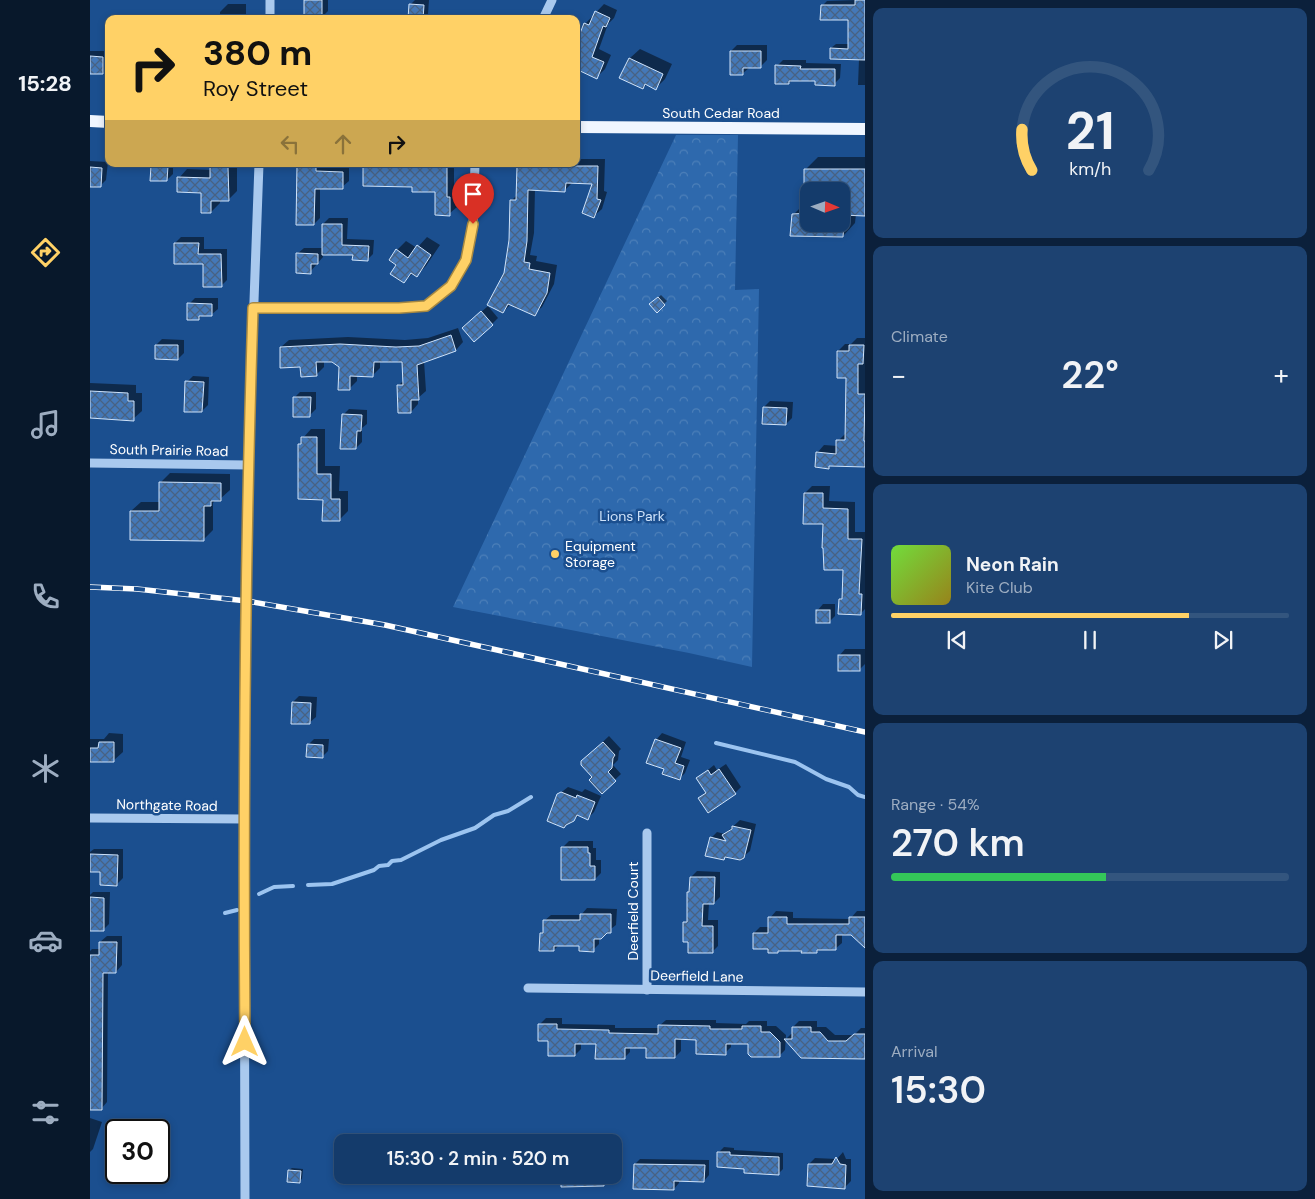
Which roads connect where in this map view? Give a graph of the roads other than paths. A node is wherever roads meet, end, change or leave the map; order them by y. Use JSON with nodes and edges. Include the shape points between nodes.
{"nodes":[{"id":1,"x":270,"y":0,"type":"edge"},
{"id":2,"x":552,"y":0,"type":"edge"},
{"id":3,"x":270,"y":15,"type":"edge"},
{"id":4,"x":545,"y":15,"type":"edge"},
{"id":5,"x":90,"y":122,"type":"edge"},
{"id":6,"x":105,"y":122,"type":"edge"},
{"id":7,"x":580,"y":127,"type":"edge"},
{"id":8,"x":865,"y":129,"type":"edge"},
{"id":9,"x":259,"y":167,"type":"edge"},
{"id":10,"x":475,"y":167,"type":"edge"},
{"id":11,"x":253,"y":308,"type":"junction"},
{"id":12,"x":90,"y":463,"type":"edge"},
{"id":13,"x":248,"y":465,"type":"junction"},
{"id":14,"x":90,"y":818,"type":"edge"},
{"id":15,"x":244,"y":819,"type":"junction"},
{"id":16,"x":647,"y":833,"type":"dead end"},
{"id":17,"x":528,"y":988,"type":"dead end"},
{"id":18,"x":647,"y":990,"type":"junction"},
{"id":19,"x":865,"y":992,"type":"edge"},
{"id":20,"x":245,"y":1199,"type":"edge"}],
"edges":[{"from":1,"to":3,"type":"street"},
{"from":2,"to":4,"type":"street"},
{"from":5,"to":6,"type":"main road"},
{"from":7,"to":8,"type":"main road","name":"South Cedar Road"},
{"from":9,"to":11,"type":"street"},
{"from":10,"to":11,"type":"street","via":[[473,224],[466,260],[451,286],[426,306]]},
{"from":11,"to":13,"type":"street"},
{"from":12,"to":13,"type":"street","name":"South Prairie Road"},
{"from":13,"to":15,"type":"street"},
{"from":14,"to":15,"type":"street","name":"Northgate Road"},
{"from":15,"to":20,"type":"street"},
{"from":16,"to":18,"type":"street","name":"Deerfield Court"},
{"from":17,"to":18,"type":"street","name":"Deerfield Lane"},
{"from":18,"to":19,"type":"street","name":"Deerfield Lane"}]}
